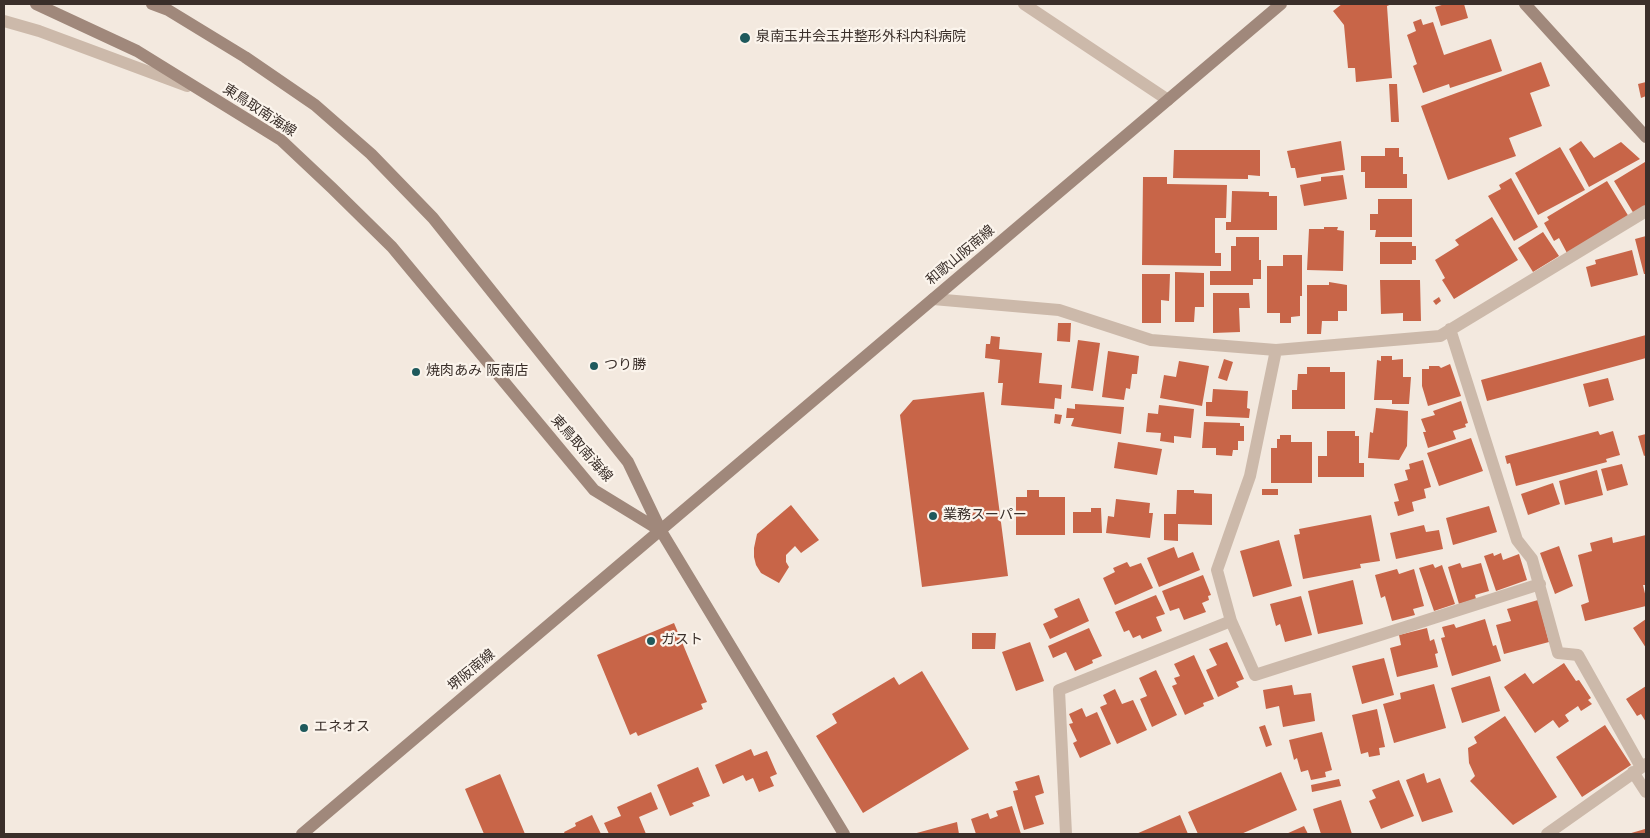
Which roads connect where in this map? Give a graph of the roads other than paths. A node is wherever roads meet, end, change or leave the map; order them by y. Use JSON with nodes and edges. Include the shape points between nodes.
{"nodes":[{"id":1,"x":36,"y":4,"type":"edge"},
{"id":2,"x":152,"y":4,"type":"edge"},
{"id":3,"x":1024,"y":4,"type":"edge"},
{"id":4,"x":1281,"y":4,"type":"edge"},
{"id":5,"x":1525,"y":4,"type":"edge"},
{"id":6,"x":170,"y":7,"type":"edge"},
{"id":7,"x":4,"y":21,"type":"edge"},
{"id":8,"x":201,"y":92,"type":"junction"},
{"id":9,"x":1168,"y":100,"type":"junction"},
{"id":10,"x":1646,"y":136,"type":"edge"},
{"id":11,"x":1646,"y":211,"type":"edge"},
{"id":12,"x":933,"y":299,"type":"junction"},
{"id":13,"x":1450,"y":329,"type":"junction"},
{"id":14,"x":1276,"y":350,"type":"junction"},
{"id":15,"x":661,"y":531,"type":"junction"},
{"id":16,"x":1540,"y":584,"type":"junction"},
{"id":17,"x":1231,"y":621,"type":"junction"},
{"id":18,"x":1640,"y":768,"type":"edge"},
{"id":19,"x":1646,"y":792,"type":"edge"},
{"id":20,"x":302,"y":834,"type":"edge"},
{"id":21,"x":844,"y":834,"type":"edge"},
{"id":22,"x":1066,"y":834,"type":"edge"},
{"id":23,"x":1546,"y":834,"type":"edge"}],
"edges":[{"from":1,"to":8,"type":"main road","name":"東鳥取南海線","via":[[137,51]]},
{"from":2,"to":6,"type":"main road","name":"東鳥取南海線"},
{"from":3,"to":9,"type":"street"},
{"from":4,"to":9,"type":"main road","name":"和歌山阪南線"},
{"from":5,"to":10,"type":"main road"},
{"from":6,"to":15,"type":"main road","name":"東鳥取南海線","via":[[315,105],[371,154],[433,218],[628,462]]},
{"from":7,"to":8,"type":"street"},
{"from":8,"to":15,"type":"main road","name":"東鳥取南海線","via":[[280,140],[332,188],[392,247],[594,490]]},
{"from":9,"to":12,"type":"main road","name":"和歌山阪南線"},
{"from":11,"to":13,"type":"street"},
{"from":12,"to":14,"type":"street","via":[[1059,310],[1151,340]]},
{"from":12,"to":15,"type":"main road","name":"和歌山阪南線"},
{"from":13,"to":14,"type":"street","via":[[1440,336]]},
{"from":13,"to":16,"type":"street","via":[[1517,540],[1532,559]]},
{"from":14,"to":17,"type":"street","via":[[1250,476],[1217,570]]},
{"from":15,"to":20,"type":"main road","name":"堺阪南線"},
{"from":15,"to":21,"type":"main road"},
{"from":16,"to":17,"type":"street","via":[[1255,675]]},
{"from":16,"to":18,"type":"street","via":[[1558,653],[1578,656]]},
{"from":17,"to":22,"type":"street","via":[[1059,690]]},
{"from":18,"to":19,"type":"street"},
{"from":18,"to":23,"type":"street"}]}
